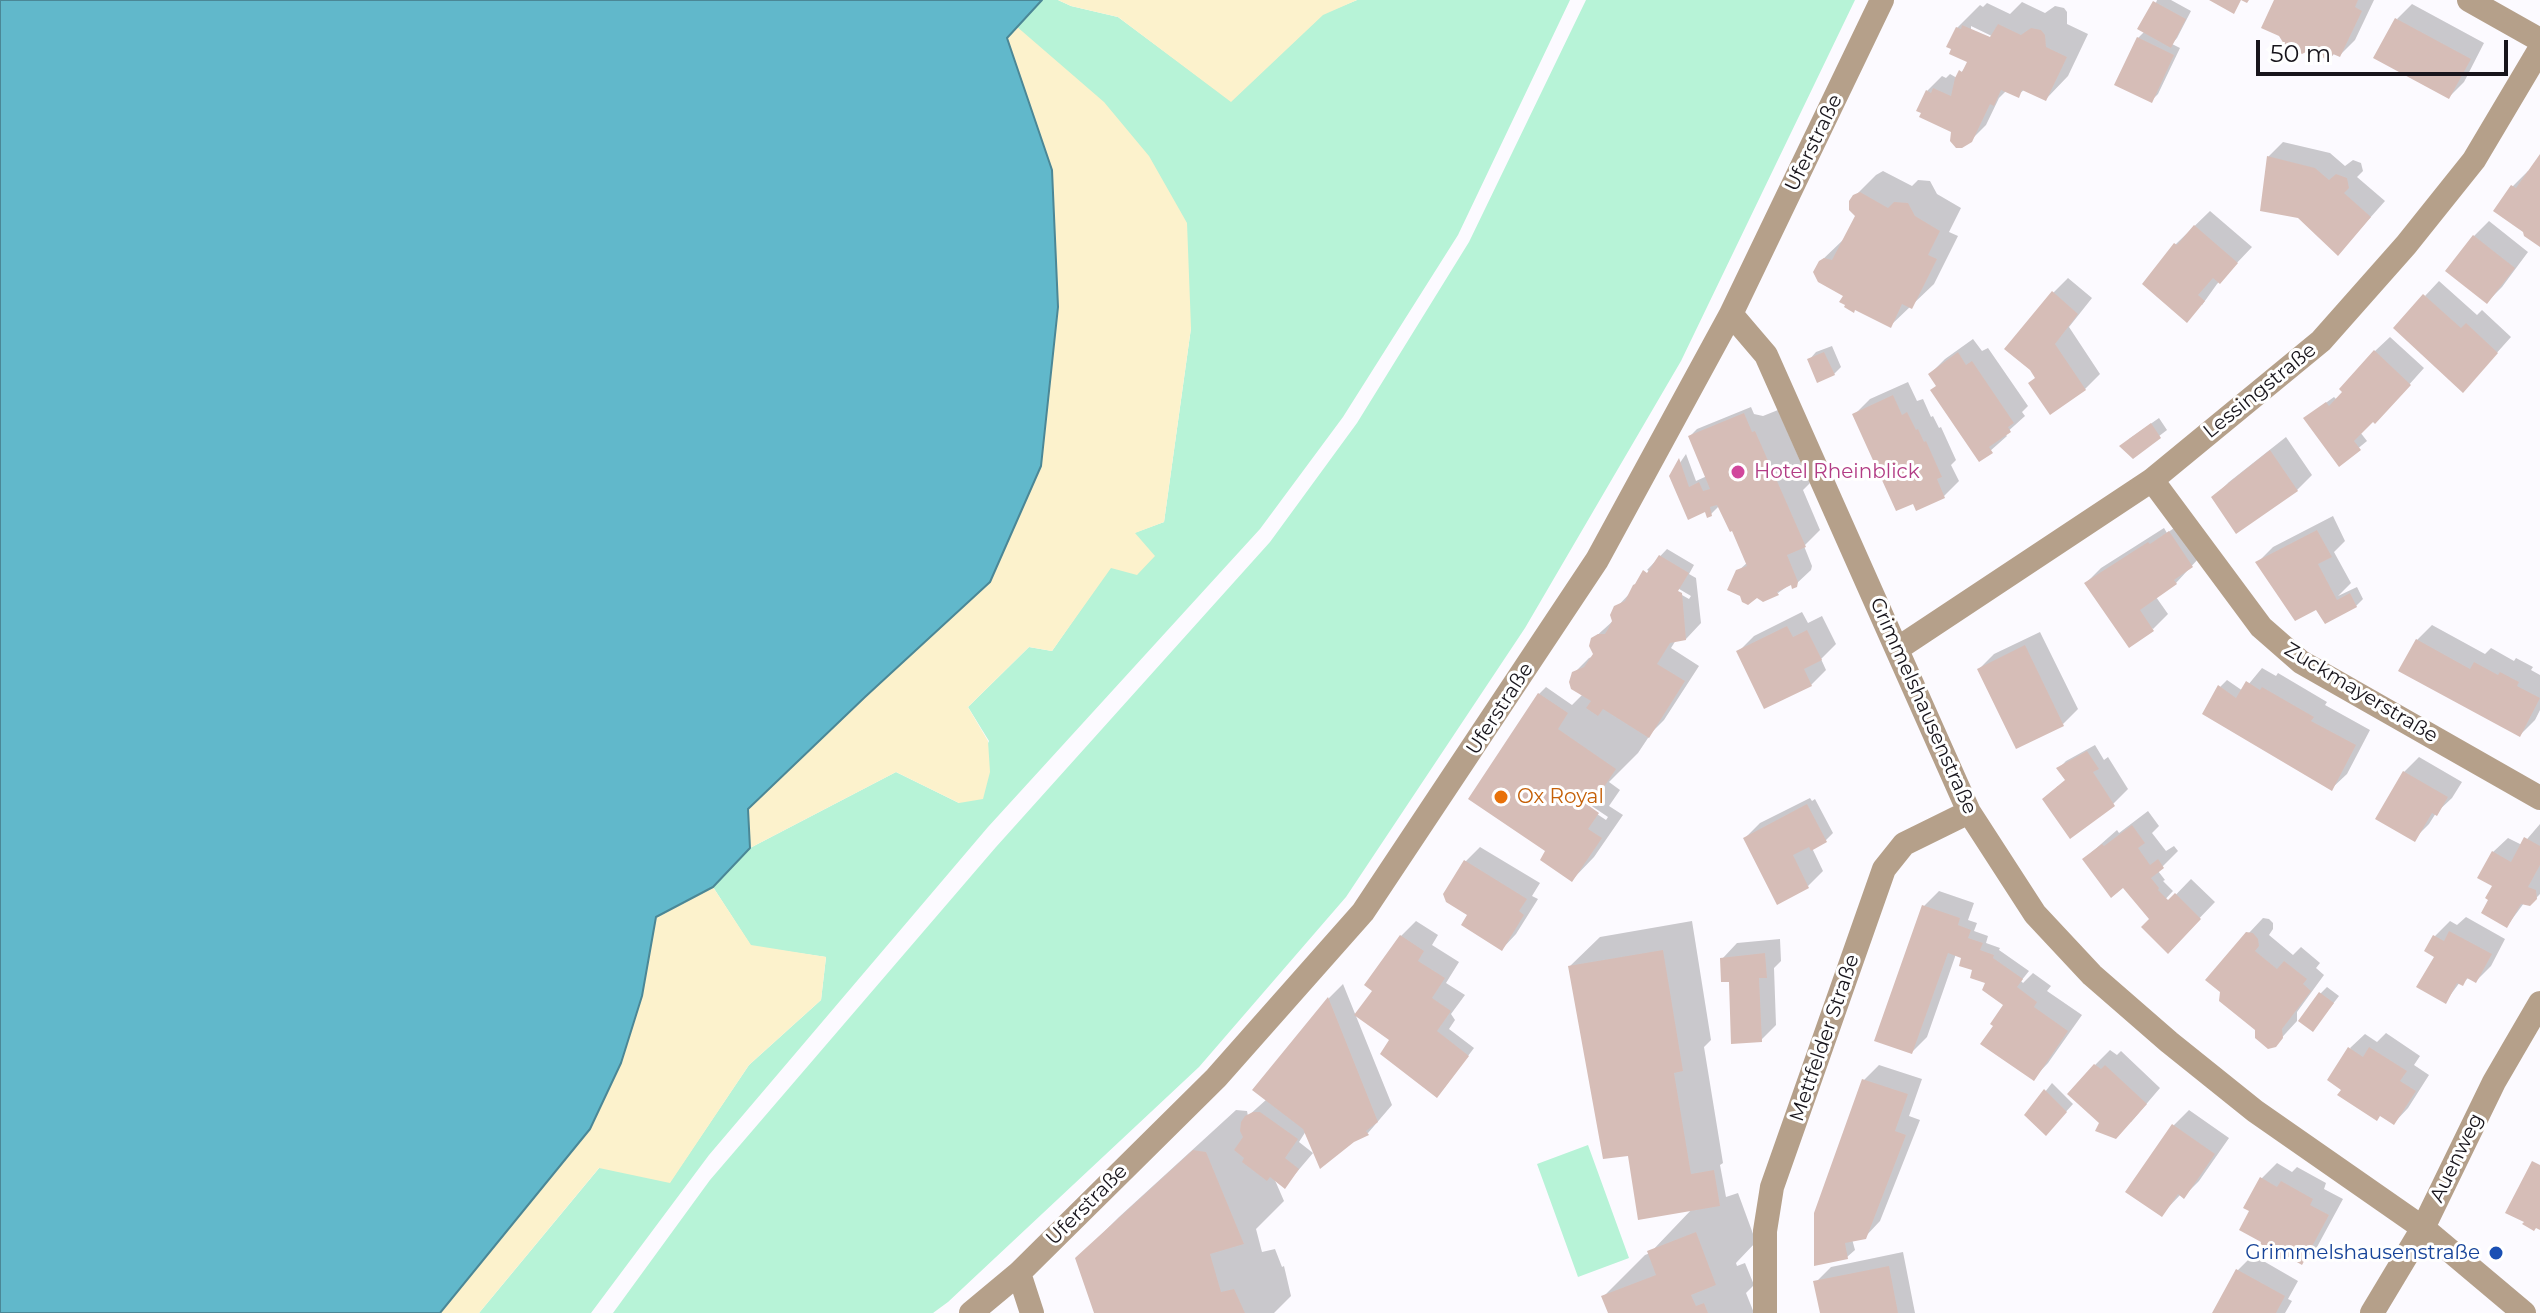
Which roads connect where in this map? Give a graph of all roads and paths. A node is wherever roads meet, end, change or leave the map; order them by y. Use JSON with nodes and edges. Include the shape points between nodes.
{"nodes":[{"id":1,"x":1882,"y":0,"type":"edge"},
{"id":2,"x":2469,"y":0,"type":"edge"},
{"id":3,"x":2540,"y":40,"type":"edge"},
{"id":4,"x":2540,"y":49,"type":"edge"},
{"id":5,"x":1731,"y":314,"type":"junction"},
{"id":6,"x":2152,"y":480,"type":"junction"},
{"id":7,"x":1897,"y":649,"type":"junction"},
{"id":8,"x":2540,"y":798,"type":"edge"},
{"id":9,"x":1969,"y":812,"type":"junction"},
{"id":10,"x":2540,"y":1003,"type":"edge"},
{"id":11,"x":2423,"y":1228,"type":"junction"},
{"id":12,"x":1019,"y":1273,"type":"junction"},
{"id":13,"x":971,"y":1313,"type":"edge"},
{"id":14,"x":1032,"y":1313,"type":"edge"},
{"id":15,"x":1765,"y":1313,"type":"edge"},
{"id":16,"x":2372,"y":1313,"type":"edge"},
{"id":17,"x":2524,"y":1313,"type":"edge"}],
"edges":[{"from":1,"to":5,"type":"street","name":"Uferstraße"},
{"from":2,"to":3,"type":"street"},
{"from":4,"to":6,"type":"street","name":"Lessingstraße","via":[[2474,160],[2321,341]]},
{"from":5,"to":7,"type":"street","name":"Grimmelshausenstraße","via":[[1766,355]]},
{"from":5,"to":12,"type":"street","name":"Uferstraße","via":[[1597,560],[1363,912],[1216,1078]]},
{"from":6,"to":7,"type":"street","name":"Lessingstraße"},
{"from":6,"to":8,"type":"street","name":"Zuckmayerstraße","via":[[2279,644],[2301,662]]},
{"from":7,"to":9,"type":"street","name":"Grimmelshausenstraße"},
{"from":9,"to":11,"type":"street","name":"Grimmelshausenstraße","via":[[2035,914],[2092,975],[2255,1111]]},
{"from":9,"to":15,"type":"street","name":"Mettfelder Straße","via":[[1904,844],[1884,869],[1772,1187],[1765,1231]]},
{"from":10,"to":11,"type":"street","name":"Auenweg","via":[[2494,1082]]},
{"from":11,"to":16,"type":"street","name":"Auenweg"},
{"from":11,"to":17,"type":"street","name":"Grimmelshausenstraße"},
{"from":12,"to":13,"type":"street","name":"Uferstraße"},
{"from":12,"to":14,"type":"street"}]}
